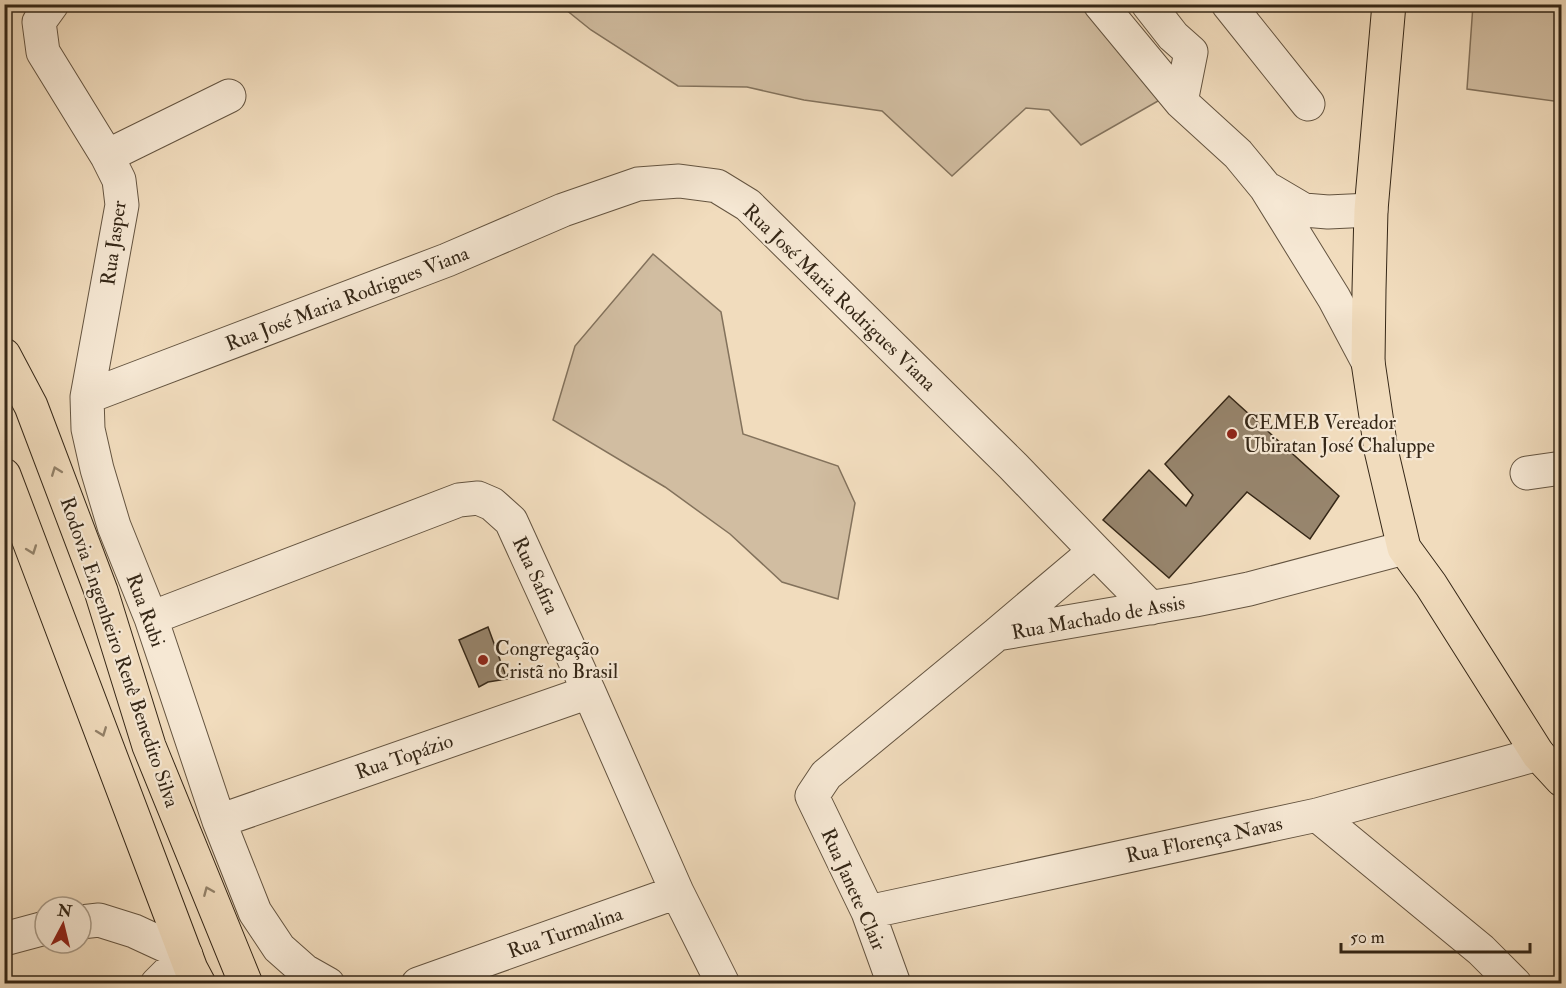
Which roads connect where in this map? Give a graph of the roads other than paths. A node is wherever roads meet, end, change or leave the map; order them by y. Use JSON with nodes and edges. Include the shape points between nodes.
{"nodes":[{"id":1,"x":52,"y":4,"type":"edge"},
{"id":2,"x":1100,"y":4,"type":"edge"},
{"id":3,"x":1148,"y":4,"type":"edge"},
{"id":4,"x":1228,"y":4,"type":"edge"},
{"id":5,"x":1389,"y":4,"type":"edge"},
{"id":6,"x":229,"y":96,"type":"dead end"},
{"id":7,"x":1181,"y":102,"type":"junction"},
{"id":8,"x":1308,"y":104,"type":"dead end"},
{"id":9,"x":108,"y":156,"type":"junction"},
{"id":10,"x":1266,"y":188,"type":"junction"},
{"id":11,"x":1371,"y":210,"type":"junction"},
{"id":12,"x":4,"y":355,"type":"edge"},
{"id":13,"x":1368,"y":362,"type":"junction"},
{"id":14,"x":87,"y":397,"type":"junction"},
{"id":15,"x":1562,"y":468,"type":"edge"},
{"id":16,"x":1527,"y":473,"type":"dead end"},
{"id":17,"x":4,"y":475,"type":"edge"},
{"id":18,"x":1404,"y":548,"type":"junction"},
{"id":19,"x":1095,"y":551,"type":"junction"},
{"id":20,"x":1151,"y":608,"type":"junction"},
{"id":21,"x":151,"y":618,"type":"junction"},
{"id":22,"x":997,"y":634,"type":"junction"},
{"id":23,"x":590,"y":692,"type":"junction"},
{"id":24,"x":1538,"y":754,"type":"junction"},
{"id":25,"x":1562,"y":780,"type":"edge"},
{"id":26,"x":812,"y":796,"type":"joint"},
{"id":27,"x":1317,"y":815,"type":"junction"},
{"id":28,"x":219,"y":821,"type":"junction"},
{"id":29,"x":677,"y":892,"type":"junction"},
{"id":30,"x":255,"y":912,"type":"junction"},
{"id":31,"x":868,"y":912,"type":"junction"},
{"id":32,"x":93,"y":921,"type":"edge"},
{"id":33,"x":33,"y":931,"type":"edge"},
{"id":34,"x":227,"y":934,"type":"junction"},
{"id":35,"x":4,"y":939,"type":"edge"},
{"id":36,"x":192,"y":969,"type":"edge"},
{"id":37,"x":157,"y":984,"type":"edge"},
{"id":38,"x":246,"y":984,"type":"edge"},
{"id":39,"x":328,"y":984,"type":"edge"},
{"id":40,"x":418,"y":984,"type":"edge"},
{"id":41,"x":723,"y":984,"type":"edge"},
{"id":42,"x":894,"y":984,"type":"edge"},
{"id":43,"x":1515,"y":984,"type":"edge"}],
"edges":[{"from":1,"to":9,"type":"street","name":"Rua Jasper","via":[[39,22],[43,52]]},
{"from":2,"to":7,"type":"street"},
{"from":3,"to":7,"type":"street","via":[[1191,52]]},
{"from":4,"to":8,"type":"street"},
{"from":5,"to":11,"type":"main road"},
{"from":6,"to":9,"type":"street"},
{"from":7,"to":10,"type":"street","via":[[1238,154]]},
{"from":9,"to":14,"type":"street","name":"Rua Jasper","via":[[118,180],[122,205]]},
{"from":10,"to":11,"type":"street","via":[[1304,210]]},
{"from":10,"to":13,"type":"street","via":[[1334,298]]},
{"from":11,"to":13,"type":"main road"},
{"from":34,"to":12,"type":"main road","name":"Rodovia Engenheiro Renê Benedito Silva","one_way":true,"via":[[148,746],[102,591],[31,406]]},
{"from":13,"to":18,"type":"main road","via":[[1381,450]]},
{"from":14,"to":19,"type":"street","name":"Rua José Maria Rodrigues Viana","via":[[638,184],[679,181],[717,186],[748,205]]},
{"from":14,"to":21,"type":"street","name":"Rua Rubi","via":[[88,429],[97,469],[114,526]]},
{"from":15,"to":16,"type":"street"},
{"from":17,"to":36,"type":"main road","name":"Rodovia Engenheiro Renê Benedito Silva","one_way":true},
{"from":18,"to":20,"type":"street","name":"Rua Machado de Assis","via":[[1249,589]]},
{"from":18,"to":24,"type":"main road"},
{"from":19,"to":20,"type":"street","name":"Rua José Maria Rodrigues Viana"},
{"from":19,"to":22,"type":"street"},
{"from":20,"to":22,"type":"street","name":"Rua Machado de Assis"},
{"from":21,"to":23,"type":"street","name":"Rua Safira","via":[[459,500],[478,498],[492,504],[511,521]]},
{"from":21,"to":28,"type":"street","name":"Rua Rubi"},
{"from":22,"to":26,"type":"street","name":"Rua Machado de Assis","via":[[826,775]]},
{"from":23,"to":28,"type":"street","name":"Rua Topázio"},
{"from":23,"to":29,"type":"street","name":"Rua Safira"},
{"from":24,"to":25,"type":"main road"},
{"from":24,"to":27,"type":"street","name":"Rua Florença Navas"},
{"from":26,"to":31,"type":"street","name":"Rua Janete Clair"},
{"from":27,"to":31,"type":"street","name":"Rua Florença Navas"},
{"from":27,"to":43,"type":"street","via":[[1481,950]]},
{"from":28,"to":30,"type":"street"},
{"from":29,"to":40,"type":"street","name":"Rua Turmalina"},
{"from":29,"to":41,"type":"street","name":"Rua Safira"},
{"from":30,"to":34,"type":"street"},
{"from":30,"to":39,"type":"street","via":[[279,948]]},
{"from":31,"to":42,"type":"street","name":"Rua Janete Clair"},
{"from":32,"to":36,"type":"street","via":[[134,931]]},
{"from":33,"to":35,"type":"street"},
{"from":34,"to":38,"type":"main road","name":"Rodovia Engenheiro Renê Benedito Silva"},
{"from":36,"to":37,"type":"street"}]}
